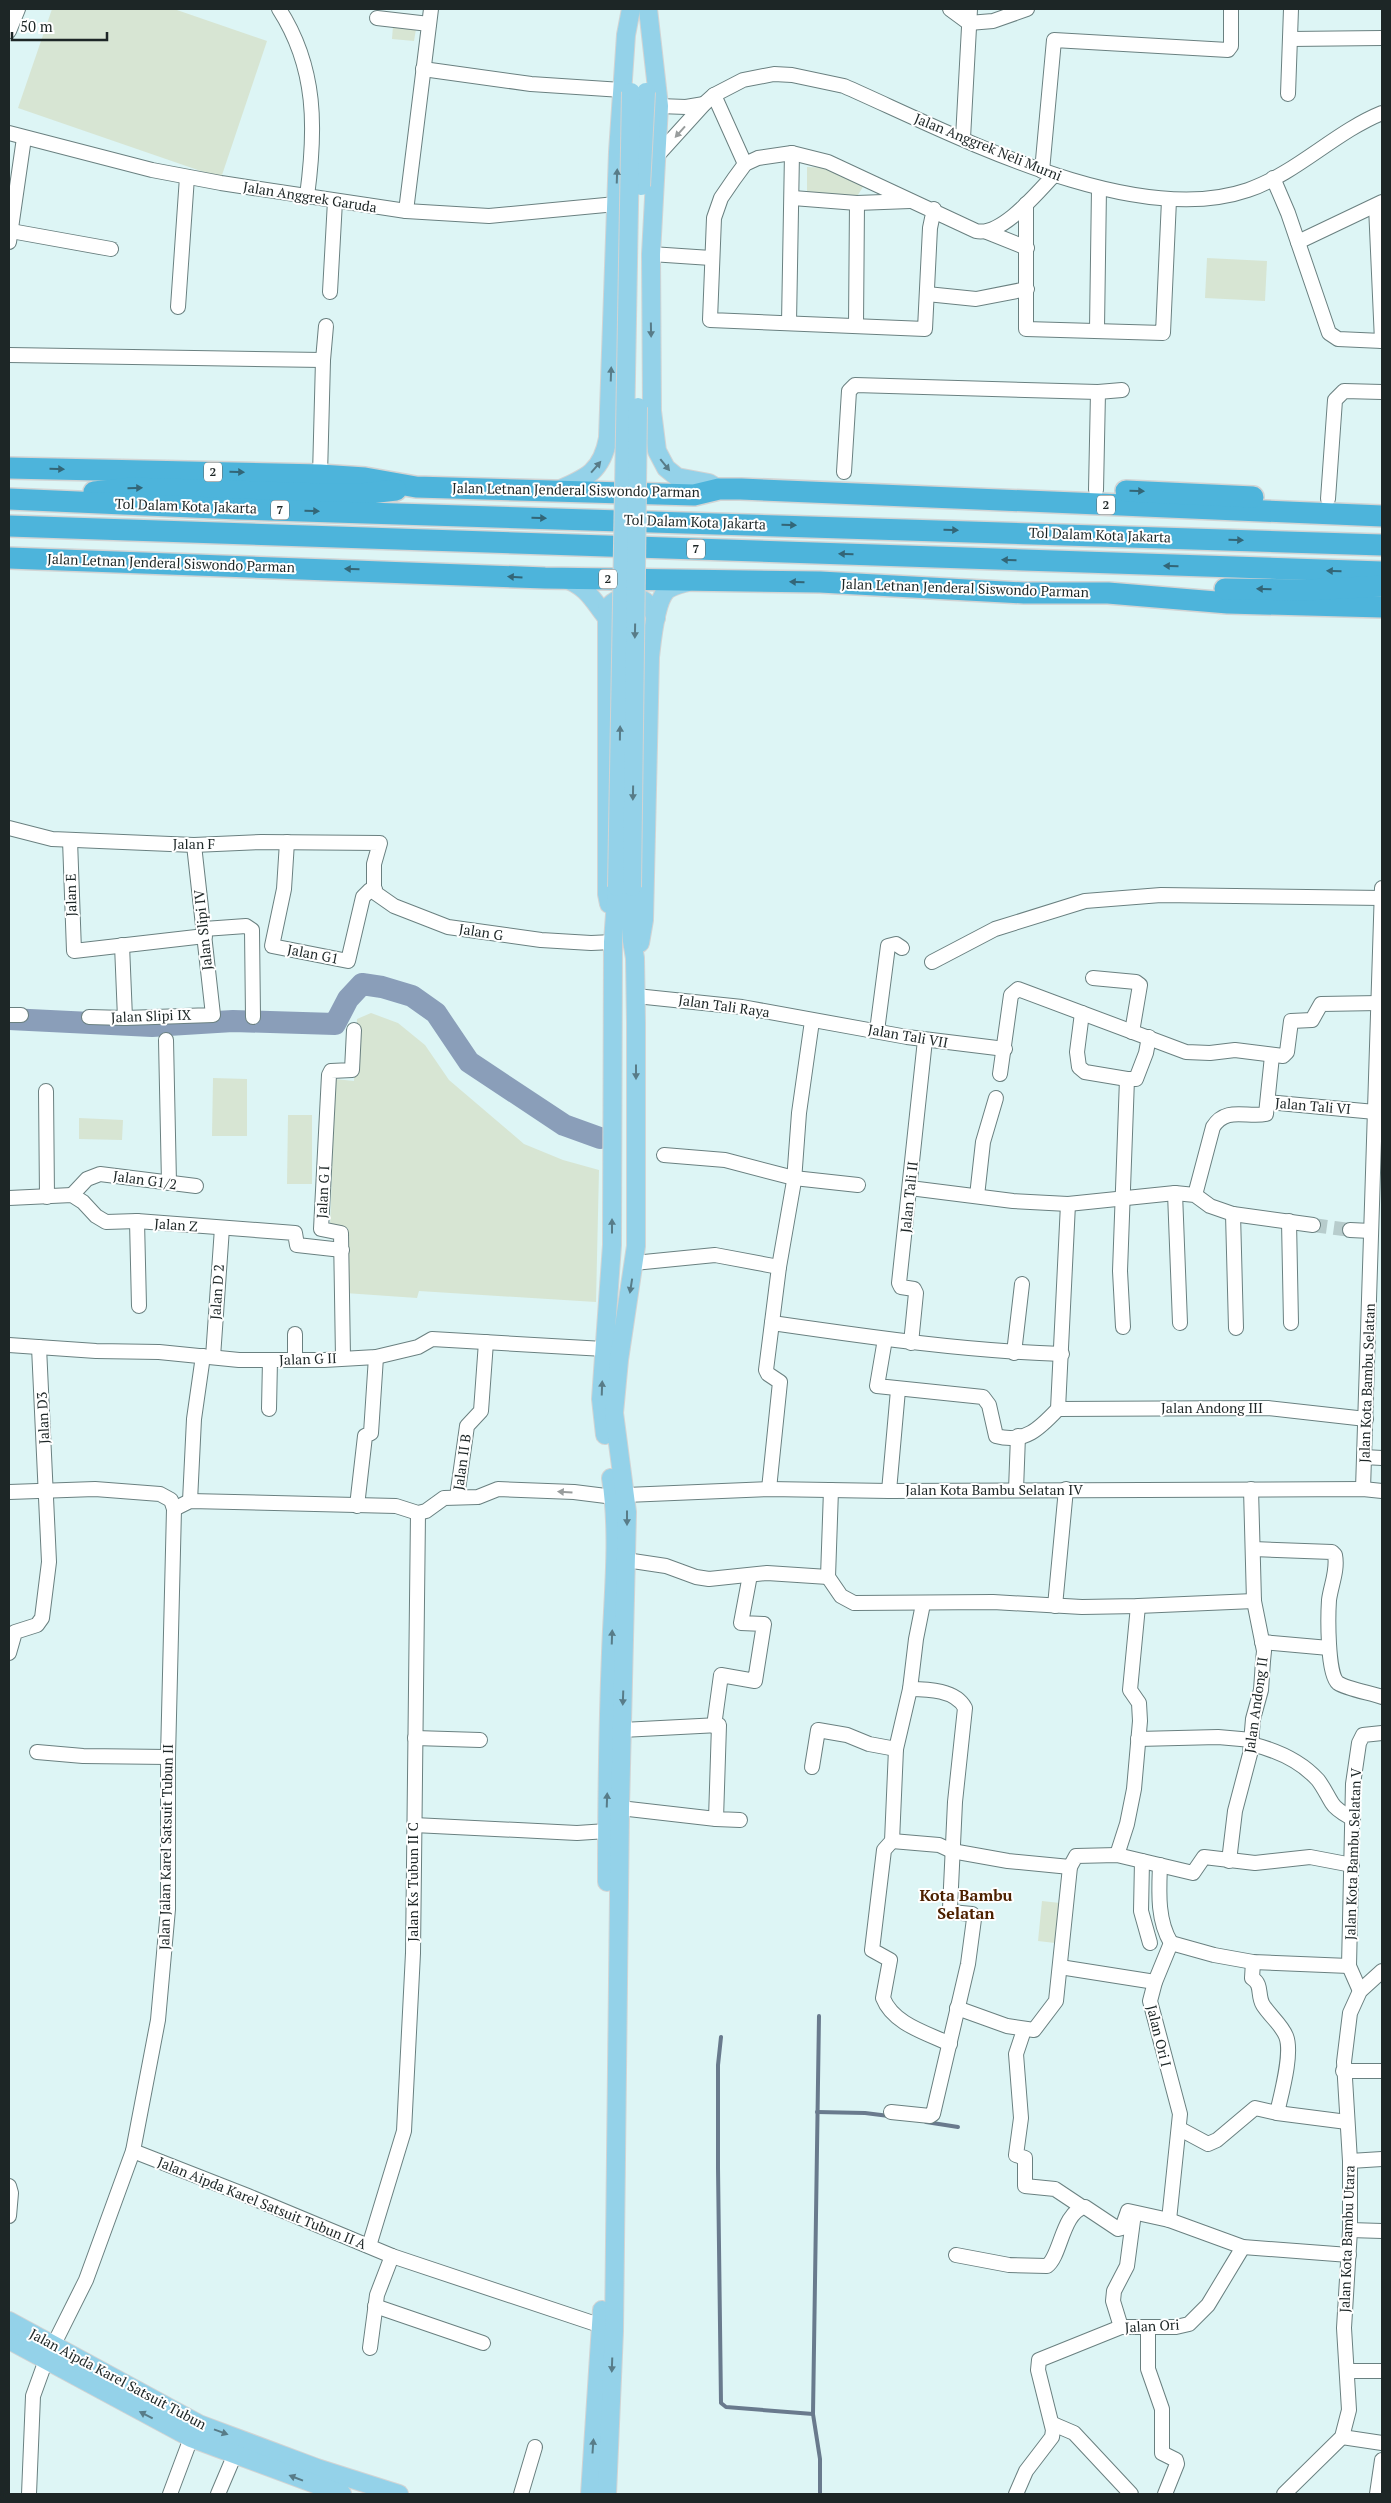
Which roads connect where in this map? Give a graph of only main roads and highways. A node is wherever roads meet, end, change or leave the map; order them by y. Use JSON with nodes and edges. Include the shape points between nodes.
{"nodes":[{"id":1,"x":640,"y":10,"type":"edge"},
{"id":2,"x":633,"y":91,"type":"junction"},
{"id":3,"x":653,"y":419,"type":"junction"},
{"id":4,"x":609,"y":422,"type":"junction"},
{"id":5,"x":9,"y":468,"type":"edge"},
{"id":6,"x":416,"y":487,"type":"junction"},
{"id":7,"x":720,"y":489,"type":"junction"},
{"id":8,"x":555,"y":491,"type":"junction"},
{"id":9,"x":829,"y":492,"type":"junction"},
{"id":10,"x":9,"y":499,"type":"edge"},
{"id":11,"x":71,"y":501,"type":"junction"},
{"id":12,"x":1212,"y":502,"type":"junction"},
{"id":13,"x":1382,"y":502,"type":"edge"},
{"id":14,"x":1382,"y":516,"type":"edge"},
{"id":15,"x":9,"y":526,"type":"edge"},
{"id":16,"x":1065,"y":534,"type":"junction"},
{"id":17,"x":1382,"y":545,"type":"edge"},
{"id":18,"x":9,"y":558,"type":"edge"},
{"id":19,"x":1064,"y":562,"type":"junction"},
{"id":20,"x":1382,"y":572,"type":"edge"},
{"id":21,"x":564,"y":578,"type":"junction"},
{"id":22,"x":701,"y":579,"type":"junction"},
{"id":23,"x":1382,"y":586,"type":"edge"},
{"id":24,"x":1108,"y":594,"type":"junction"},
{"id":25,"x":1382,"y":607,"type":"edge"},
{"id":26,"x":607,"y":618,"type":"junction"},
{"id":27,"x":656,"y":618,"type":"junction"},
{"id":28,"x":625,"y":887,"type":"junction"},
{"id":29,"x":608,"y":938,"type":"junction"},
{"id":30,"x":635,"y":958,"type":"junction"},
{"id":31,"x":620,"y":1496,"type":"junction"},
{"id":32,"x":9,"y":2321,"type":"edge"},
{"id":33,"x":10,"y":2346,"type":"edge"},
{"id":34,"x":50,"y":2353,"type":"junction"},
{"id":35,"x":317,"y":2491,"type":"edge"},
{"id":36,"x":342,"y":2494,"type":"edge"},
{"id":37,"x":399,"y":2494,"type":"edge"},
{"id":38,"x":590,"y":2494,"type":"edge"},
{"id":39,"x":607,"y":2494,"type":"edge"}],
"edges":[{"from":1,"to":2,"type":"main road"},
{"from":1,"to":3,"type":"main road","one_way":true,"via":[[659,106],[652,254]]},
{"from":4,"to":2,"type":"main road","one_way":true,"via":[[616,204]]},
{"from":2,"to":28,"type":"main road","bridge":true},
{"from":3,"to":4,"type":"main road","via":[[636,433],[621,432]]},
{"from":3,"to":7,"type":"main road","one_way":true,"via":[[657,451],[666,468],[677,477],[708,483]]},
{"from":8,"to":4,"type":"main road","one_way":true,"via":[[582,480],[598,467],[605,453]]},
{"from":5,"to":6,"type":"highway","name":"Jalan Letnan Jenderal Siswondo Parman","number":"2","one_way":true,"via":[[320,474]]},
{"from":6,"to":8,"type":"highway","name":"Jalan Letnan Jenderal Siswondo Parman","number":"2"},
{"from":11,"to":6,"type":"highway","one_way":true,"via":[[97,491],[132,488],[361,494]]},
{"from":7,"to":8,"type":"highway","name":"Jalan Letnan Jenderal Siswondo Parman","number":"2","via":[[694,495]]},
{"from":7,"to":9,"type":"highway","name":"Jalan Letnan Jenderal Siswondo Parman","number":"2"},
{"from":9,"to":12,"type":"highway","name":"Jalan Letnan Jenderal Siswondo Parman","number":"2"},
{"from":9,"to":12,"type":"highway","one_way":true,"via":[[844,482],[1096,490]]},
{"from":10,"to":11,"type":"highway","name":"Tol Dalam Kota Jakarta","number":"7"},
{"from":11,"to":16,"type":"highway","name":"Tol Dalam Kota Jakarta","number":"7","one_way":true},
{"from":12,"to":13,"type":"highway"},
{"from":12,"to":14,"type":"highway","name":"Jalan Letnan Jenderal Siswondo Parman","number":"2"},
{"from":19,"to":15,"type":"highway","name":"Tol Dalam Kota Jakarta","number":"7","one_way":true},
{"from":16,"to":17,"type":"highway","name":"Tol Dalam Kota Jakarta","number":"7","one_way":true},
{"from":16,"to":19,"type":"highway"},
{"from":21,"to":18,"type":"highway","name":"Jalan Letnan Jenderal Siswondo Parman","number":"2","one_way":true},
{"from":20,"to":19,"type":"highway","name":"Tol Dalam Kota Jakarta","number":"7","one_way":true},
{"from":21,"to":22,"type":"highway","name":"Jalan Letnan Jenderal Siswondo Parman","number":"2"},
{"from":21,"to":26,"type":"main road","via":[[580,585],[592,596]]},
{"from":24,"to":22,"type":"highway","name":"Jalan Letnan Jenderal Siswondo Parman","number":"2","one_way":true},
{"from":22,"to":27,"type":"main road","via":[[667,590]]},
{"from":23,"to":24,"type":"highway","one_way":true,"via":[[1308,590],[1151,589]]},
{"from":24,"to":25,"type":"highway","name":"Jalan Letnan Jenderal Siswondo Parman","number":"2","via":[[1228,603]]},
{"from":26,"to":27,"type":"main road","via":[[607,608],[625,596],[645,600]]},
{"from":26,"to":29,"type":"main road"},
{"from":27,"to":30,"type":"main road","one_way":true,"via":[[650,657],[643,932]]},
{"from":28,"to":29,"type":"main road"},
{"from":28,"to":30,"type":"main road"},
{"from":31,"to":29,"type":"main road","one_way":true,"via":[[602,1414],[612,1245]]},
{"from":30,"to":31,"type":"main road","one_way":true,"via":[[637,1154],[634,1263],[614,1413]]},
{"from":38,"to":31,"type":"main road","one_way":true,"via":[[602,2326],[607,1831],[614,1566]]},
{"from":31,"to":39,"type":"main road","one_way":true,"via":[[626,1560],[614,2330]]},
{"from":32,"to":34,"type":"main road","name":"Jalan Aipda Karel Satsuit Tubun"},
{"from":33,"to":34,"type":"main road","name":"Jalan Aipda Karel Satsuit Tubun"},
{"from":35,"to":34,"type":"main road","name":"Jalan Aipda Karel Satsuit Tubun","one_way":true,"via":[[191,2438]]},
{"from":34,"to":37,"type":"main road","name":"Jalan Aipda Karel Satsuit Tubun","one_way":true,"via":[[199,2424],[317,2468]]},
{"from":35,"to":36,"type":"main road","name":"Jalan Aipda Karel Satsuit Tubun"}]}
